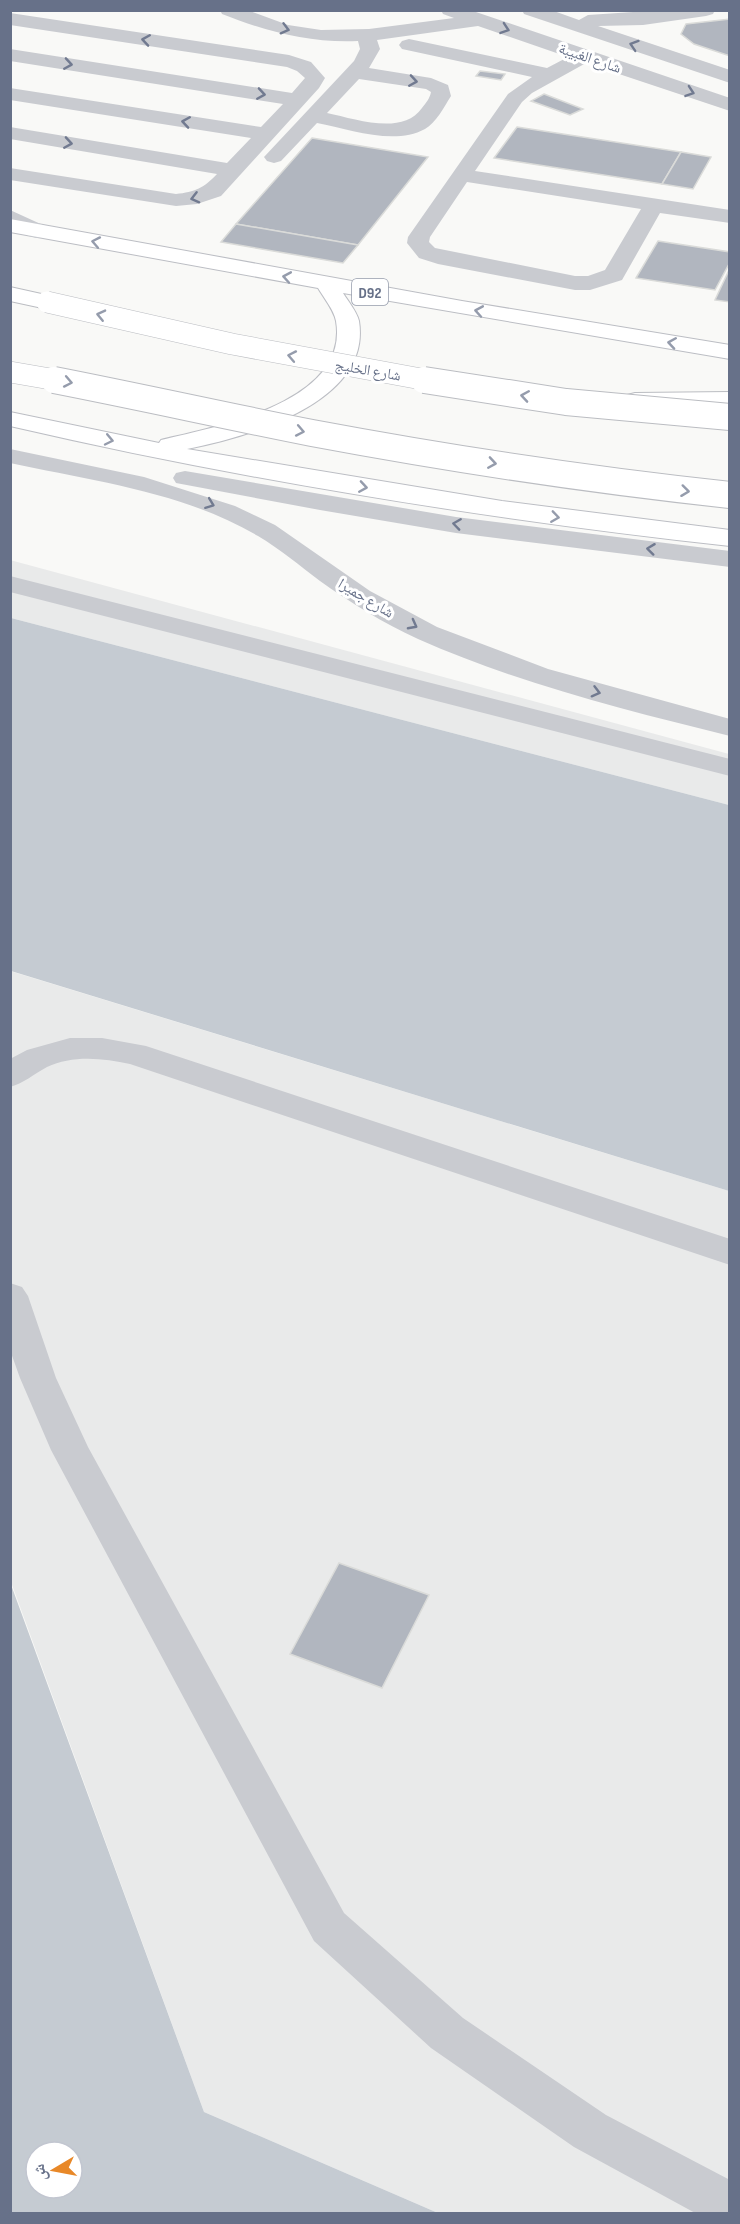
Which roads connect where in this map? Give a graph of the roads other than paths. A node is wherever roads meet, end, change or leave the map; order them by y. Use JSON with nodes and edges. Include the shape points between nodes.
{"nodes":[{"id":1,"x":229,"y":10,"type":"edge"},
{"id":2,"x":450,"y":10,"type":"edge"},
{"id":3,"x":531,"y":10,"type":"edge"},
{"id":4,"x":706,"y":10,"type":"edge"},
{"id":5,"x":10,"y":19,"type":"edge"},
{"id":6,"x":478,"y":20,"type":"junction"},
{"id":7,"x":564,"y":21,"type":"junction"},
{"id":8,"x":176,"y":30,"type":"dead end"},
{"id":9,"x":366,"y":34,"type":"junction"},
{"id":10,"x":409,"y":45,"type":"dead end"},
{"id":11,"x":10,"y":55,"type":"edge"},
{"id":12,"x":584,"y":56,"type":"junction"},
{"id":13,"x":355,"y":72,"type":"junction"},
{"id":14,"x":550,"y":75,"type":"junction"},
{"id":15,"x":729,"y":77,"type":"edge"},
{"id":16,"x":315,"y":78,"type":"junction"},
{"id":17,"x":10,"y":94,"type":"edge"},
{"id":18,"x":296,"y":100,"type":"junction"},
{"id":19,"x":729,"y":105,"type":"edge"},
{"id":20,"x":313,"y":116,"type":"junction"},
{"id":21,"x":10,"y":133,"type":"edge"},
{"id":22,"x":265,"y":134,"type":"junction"},
{"id":23,"x":232,"y":170,"type":"junction"},
{"id":24,"x":10,"y":174,"type":"edge"},
{"id":25,"x":258,"y":174,"type":"dead end"},
{"id":26,"x":461,"y":175,"type":"junction"},
{"id":27,"x":10,"y":189,"type":"edge"},
{"id":28,"x":654,"y":206,"type":"junction"},
{"id":29,"x":209,"y":215,"type":"dead end"},
{"id":30,"x":10,"y":216,"type":"edge"},
{"id":31,"x":729,"y":217,"type":"edge"},
{"id":32,"x":10,"y":225,"type":"edge"},
{"id":33,"x":37,"y":231,"type":"junction"},
{"id":34,"x":327,"y":284,"type":"junction"},
{"id":35,"x":10,"y":294,"type":"edge"},
{"id":36,"x":729,"y":352,"type":"edge"},
{"id":37,"x":10,"y":372,"type":"edge"},
{"id":38,"x":729,"y":399,"type":"edge"},
{"id":39,"x":566,"y":402,"type":"junction"},
{"id":40,"x":729,"y":417,"type":"edge"},
{"id":41,"x":10,"y":419,"type":"edge"},
{"id":42,"x":10,"y":442,"type":"edge"},
{"id":43,"x":150,"y":449,"type":"junction"},
{"id":44,"x":10,"y":456,"type":"edge"},
{"id":45,"x":729,"y":495,"type":"edge"},
{"id":46,"x":729,"y":538,"type":"edge"},
{"id":47,"x":729,"y":559,"type":"edge"},
{"id":48,"x":10,"y":584,"type":"edge"},
{"id":49,"x":729,"y":728,"type":"edge"},
{"id":50,"x":729,"y":768,"type":"edge"},
{"id":51,"x":10,"y":1076,"type":"edge"},
{"id":52,"x":729,"y":1252,"type":"edge"},
{"id":53,"x":10,"y":1296,"type":"edge"},
{"id":54,"x":729,"y":2206,"type":"edge"}],
"edges":[{"from":1,"to":9,"type":"street","one_way":true,"via":[[298,32]]},
{"from":2,"to":6,"type":"street","name":"شارع الغبيبة"},
{"from":3,"to":7,"type":"street","name":"شارع الغبيبة"},
{"from":4,"to":7,"type":"street","via":[[643,19]]},
{"from":16,"to":5,"type":"street","one_way":true,"via":[[307,68],[289,62]]},
{"from":6,"to":9,"type":"street"},
{"from":6,"to":12,"type":"street","name":"شارع الغبيبة","one_way":true},
{"from":15,"to":7,"type":"street","name":"شارع الغبيبة","one_way":true},
{"from":8,"to":16,"type":"street","via":[[303,50],[324,59],[327,67]]},
{"from":9,"to":13,"type":"street","via":[[368,57]]},
{"from":10,"to":14,"type":"street"},
{"from":11,"to":18,"type":"street","one_way":true},
{"from":12,"to":14,"type":"street"},
{"from":12,"to":19,"type":"street","name":"شارع الغبيبة","one_way":true},
{"from":13,"to":20,"type":"street"},
{"from":13,"to":20,"type":"street","one_way":true,"via":[[430,84],[441,89],[441,96],[418,125],[406,129]]},
{"from":14,"to":26,"type":"street","via":[[515,98]]},
{"from":16,"to":18,"type":"street"},
{"from":22,"to":17,"type":"street","one_way":true},
{"from":18,"to":22,"type":"street"},
{"from":20,"to":25,"type":"street"},
{"from":21,"to":23,"type":"street","one_way":true},
{"from":22,"to":23,"type":"street"},
{"from":23,"to":24,"type":"street","one_way":true,"via":[[206,195],[176,200]]},
{"from":26,"to":28,"type":"street"},
{"from":26,"to":28,"type":"street","via":[[419,237],[421,248],[446,259],[575,283],[614,275]]},
{"from":27,"to":29,"type":"street","via":[[172,217]]},
{"from":28,"to":31,"type":"street"},
{"from":30,"to":33,"type":"street"},
{"from":32,"to":33,"type":"main road","number":"D92"},
{"from":34,"to":33,"type":"main road","number":"D92","one_way":true},
{"from":36,"to":34,"type":"main road","number":"D92","one_way":true},
{"from":34,"to":43,"type":"main road","via":[[348,315],[350,332],[340,366],[327,382],[300,402],[256,424]]},
{"from":39,"to":35,"type":"main road","name":"شارع الخليج","one_way":true,"bridge":true,"via":[[232,344]]},
{"from":37,"to":45,"type":"main road","one_way":true,"bridge":true,"via":[[422,452]]},
{"from":38,"to":39,"type":"main road","bridge":true},
{"from":39,"to":40,"type":"main road","name":"شارع الخليج","bridge":true},
{"from":41,"to":43,"type":"main road","one_way":true},
{"from":47,"to":42,"type":"street","one_way":true,"via":[[376,512]]},
{"from":43,"to":46,"type":"main road","one_way":true,"via":[[523,512]]},
{"from":44,"to":49,"type":"street","name":"شارع جميرا","one_way":true,"via":[[162,489],[218,507],[283,541],[381,609],[453,644],[525,671]]},
{"from":48,"to":50,"type":"street"},
{"from":51,"to":52,"type":"street","via":[[38,1058],[62,1050],[111,1048]]},
{"from":53,"to":54,"type":"street","via":[[38,1378],[70,1450],[329,1927],[447,2033],[590,2131]]}]}
